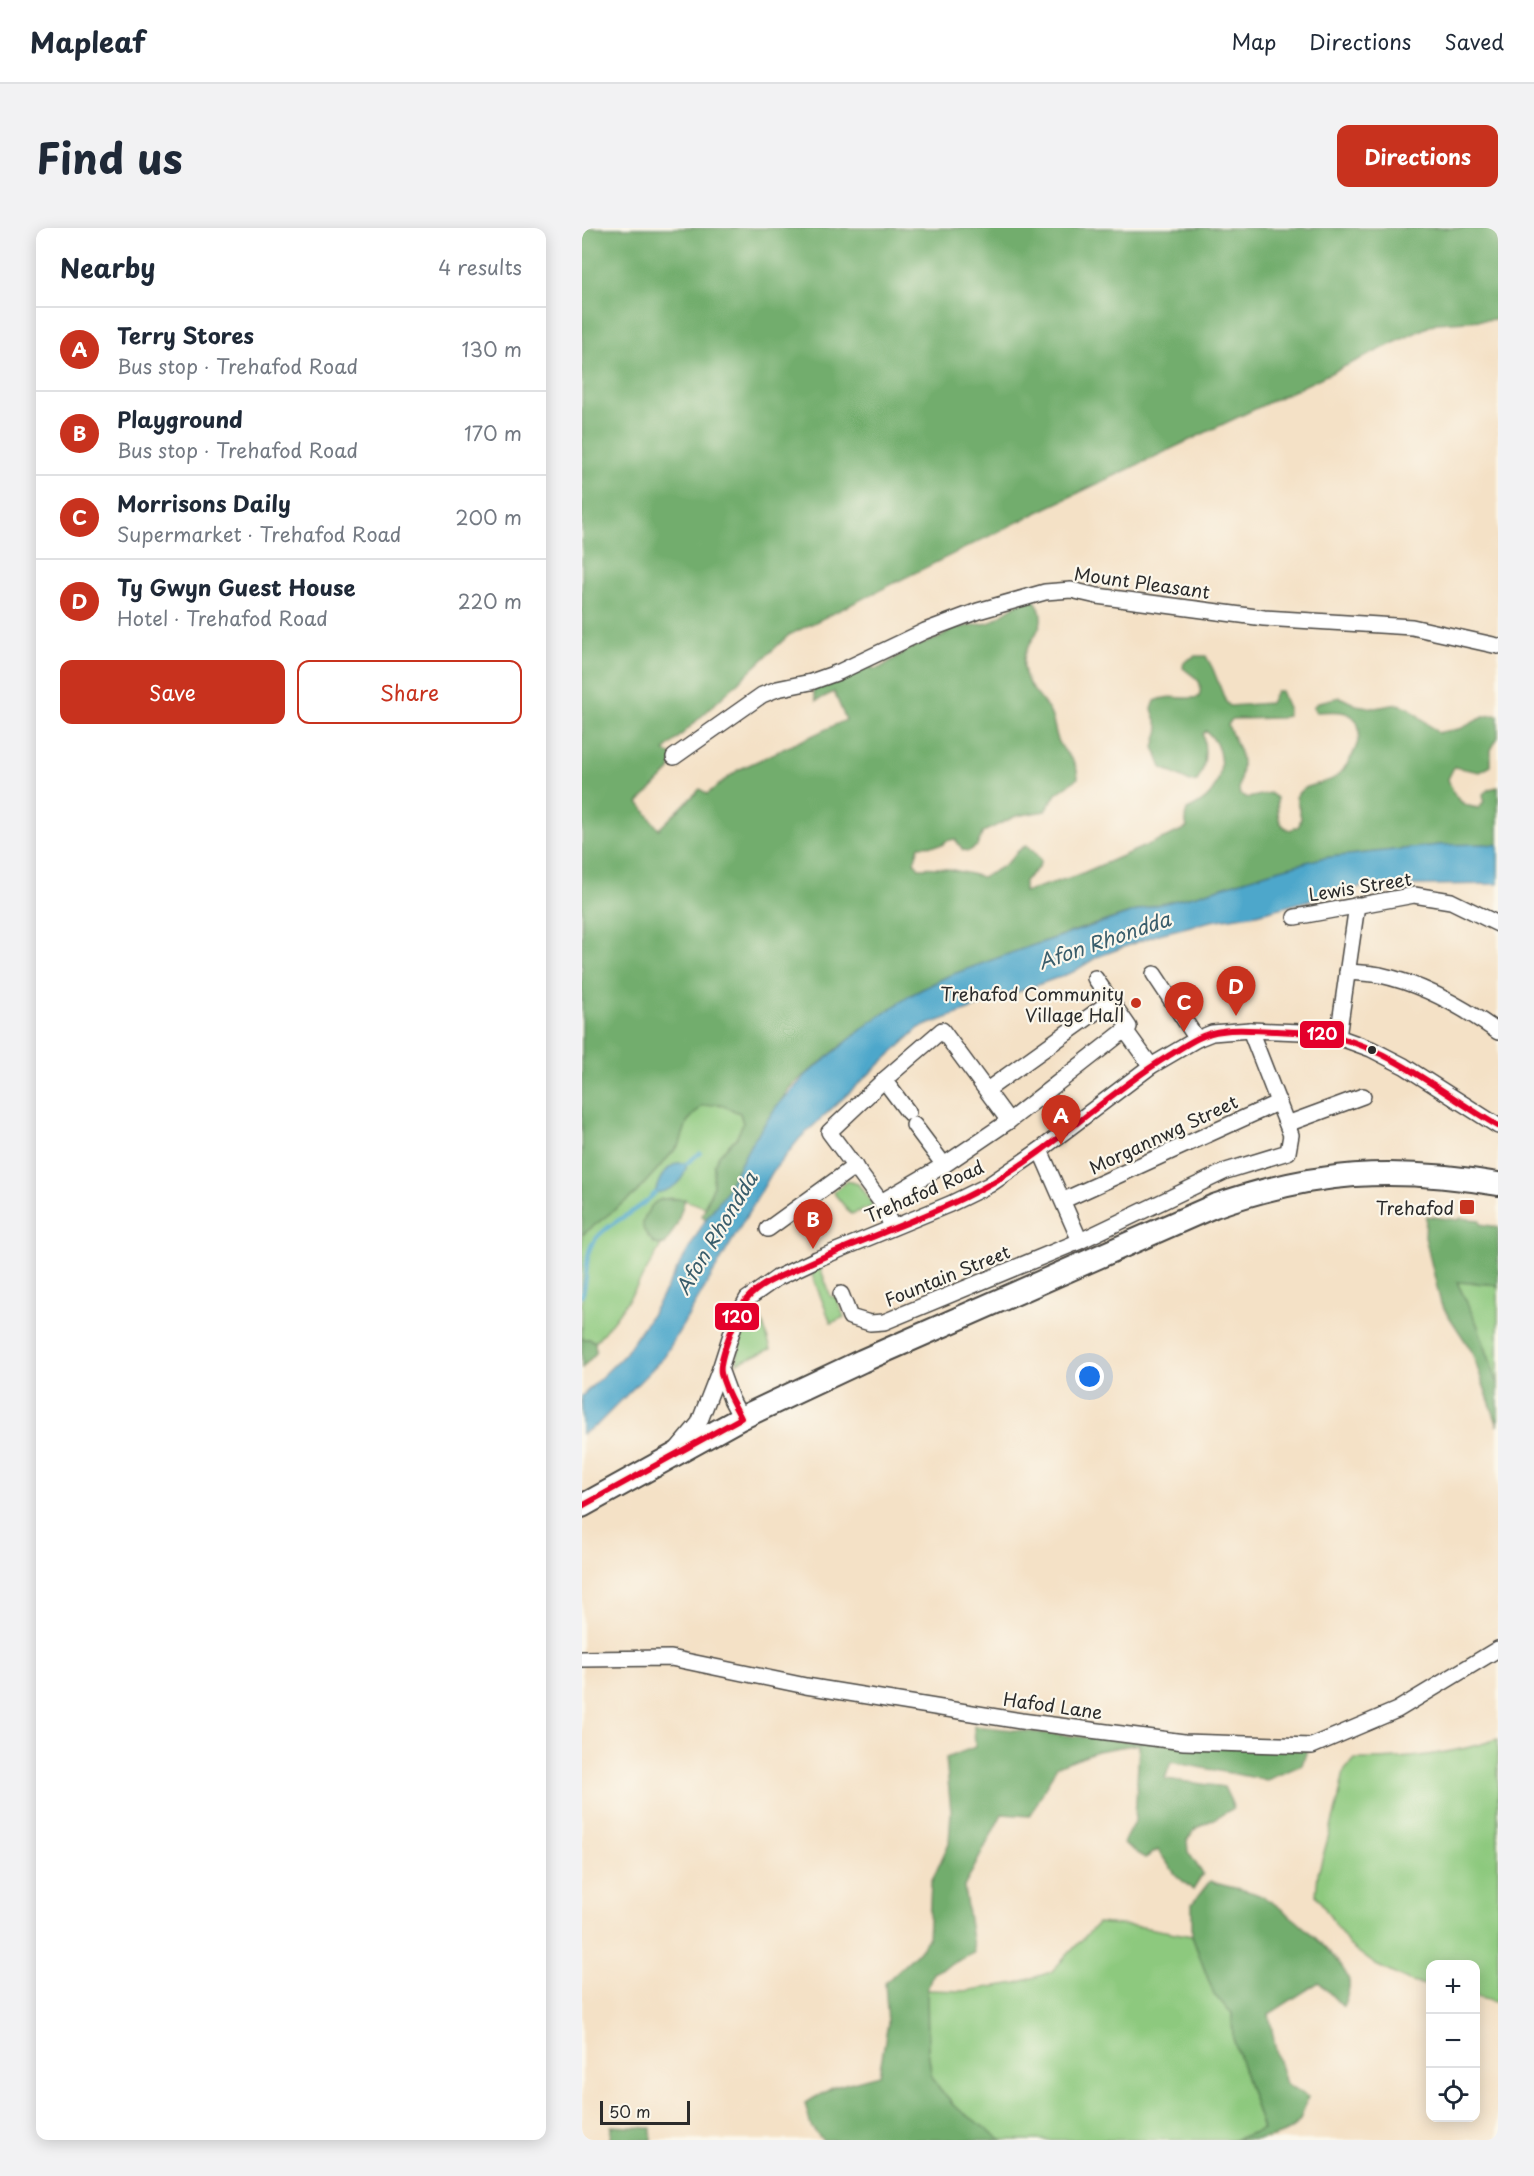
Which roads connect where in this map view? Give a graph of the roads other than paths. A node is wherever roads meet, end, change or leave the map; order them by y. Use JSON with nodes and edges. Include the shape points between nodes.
{"nodes":[{"id":1,"x":1498,"y":646,"type":"edge"},
{"id":2,"x":674,"y":758,"type":"dead end"},
{"id":3,"x":1357,"y":905,"type":"junction"},
{"id":4,"x":1295,"y":917,"type":"dead end"},
{"id":5,"x":1498,"y":924,"type":"edge"},
{"id":6,"x":1347,"y":972,"type":"junction"},
{"id":7,"x":1154,"y":974,"type":"dead end"},
{"id":8,"x":1095,"y":978,"type":"dead end"},
{"id":9,"x":1111,"y":1001,"type":"junction"},
{"id":10,"x":1127,"y":1029,"type":"junction"},
{"id":11,"x":1250,"y":1030,"type":"junction"},
{"id":12,"x":1498,"y":1032,"type":"edge"},
{"id":13,"x":1338,"y":1037,"type":"junction"},
{"id":14,"x":1197,"y":1039,"type":"junction"},
{"id":15,"x":1151,"y":1066,"type":"junction"},
{"id":16,"x":884,"y":1080,"type":"junction"},
{"id":17,"x":987,"y":1090,"type":"junction"},
{"id":18,"x":1363,"y":1096,"type":"dead end"},
{"id":19,"x":1279,"y":1102,"type":"junction"},
{"id":20,"x":1009,"y":1121,"type":"junction"},
{"id":21,"x":1287,"y":1124,"type":"junction"},
{"id":22,"x":1498,"y":1126,"type":"edge"},
{"id":23,"x":1041,"y":1150,"type":"junction"},
{"id":24,"x":944,"y":1165,"type":"junction"},
{"id":25,"x":855,"y":1166,"type":"junction"},
{"id":26,"x":1498,"y":1184,"type":"edge"},
{"id":27,"x":1064,"y":1200,"type":"junction"},
{"id":28,"x":881,"y":1202,"type":"junction"},
{"id":29,"x":892,"y":1227,"type":"junction"},
{"id":30,"x":768,"y":1229,"type":"dead end"},
{"id":31,"x":1080,"y":1241,"type":"junction"},
{"id":32,"x":841,"y":1294,"type":"dead end"},
{"id":33,"x":720,"y":1369,"type":"junction"},
{"id":34,"x":741,"y":1418,"type":"junction"},
{"id":35,"x":669,"y":1459,"type":"junction"},
{"id":36,"x":582,"y":1506,"type":"edge"},
{"id":37,"x":1498,"y":1649,"type":"edge"},
{"id":38,"x":582,"y":1659,"type":"edge"}],
"edges":[{"from":1,"to":2,"type":"street","name":"Mount Pleasant","via":[[1412,627],[1264,618],[1071,590],[1045,592],[978,611],[839,672],[762,695]]},
{"from":3,"to":4,"type":"street","name":"Lewis Street"},
{"from":3,"to":5,"type":"street","name":"Lewis Street","via":[[1414,895],[1431,896],[1451,901]]},
{"from":3,"to":6,"type":"street"},
{"from":6,"to":12,"type":"street","via":[[1380,975],[1423,989]]},
{"from":6,"to":13,"type":"street"},
{"from":7,"to":14,"type":"street"},
{"from":8,"to":9,"type":"street"},
{"from":9,"to":10,"type":"street"},
{"from":9,"to":17,"type":"street"},
{"from":10,"to":15,"type":"street"},
{"from":10,"to":20,"type":"street"},
{"from":11,"to":13,"type":"street","name":"Trehafod Road"},
{"from":11,"to":14,"type":"street","name":"Trehafod Road","via":[[1212,1032]]},
{"from":11,"to":19,"type":"street"},
{"from":13,"to":22,"type":"street","name":"Trehafod Road","via":[[1404,1066]]},
{"from":14,"to":15,"type":"street","name":"Trehafod Road"},
{"from":15,"to":23,"type":"street","name":"Trehafod Road"},
{"from":16,"to":17,"type":"street","via":[[942,1030]]},
{"from":16,"to":24,"type":"street"},
{"from":16,"to":25,"type":"street","via":[[829,1132]]},
{"from":17,"to":20,"type":"street"},
{"from":18,"to":21,"type":"street"},
{"from":19,"to":21,"type":"street"},
{"from":19,"to":27,"type":"street","name":"Morgannwg Street"},
{"from":20,"to":24,"type":"street"},
{"from":21,"to":31,"type":"street","via":[[1291,1135],[1288,1152],[1226,1171]]},
{"from":23,"to":27,"type":"street"},
{"from":23,"to":29,"type":"street","name":"Trehafod Road","via":[[988,1185]]},
{"from":24,"to":28,"type":"street"},
{"from":25,"to":28,"type":"street"},
{"from":25,"to":30,"type":"street"},
{"from":26,"to":34,"type":"main road","via":[[1386,1172],[1317,1178],[1248,1194],[993,1303]]},
{"from":27,"to":31,"type":"street"},
{"from":28,"to":29,"type":"street"},
{"from":29,"to":33,"type":"street","name":"Trehafod Road","via":[[777,1278],[747,1299],[736,1319]]},
{"from":31,"to":32,"type":"street","name":"Fountain Street","via":[[884,1322],[870,1323],[850,1317]]},
{"from":33,"to":34,"type":"street"},
{"from":33,"to":35,"type":"street","name":"Trehafod Road","via":[[699,1423]]},
{"from":34,"to":35,"type":"main road"},
{"from":35,"to":36,"type":"main road"},
{"from":37,"to":38,"type":"street","name":"Hafod Lane","via":[[1397,1710],[1312,1746],[1184,1742],[1021,1721],[806,1686],[671,1658]]}]}
